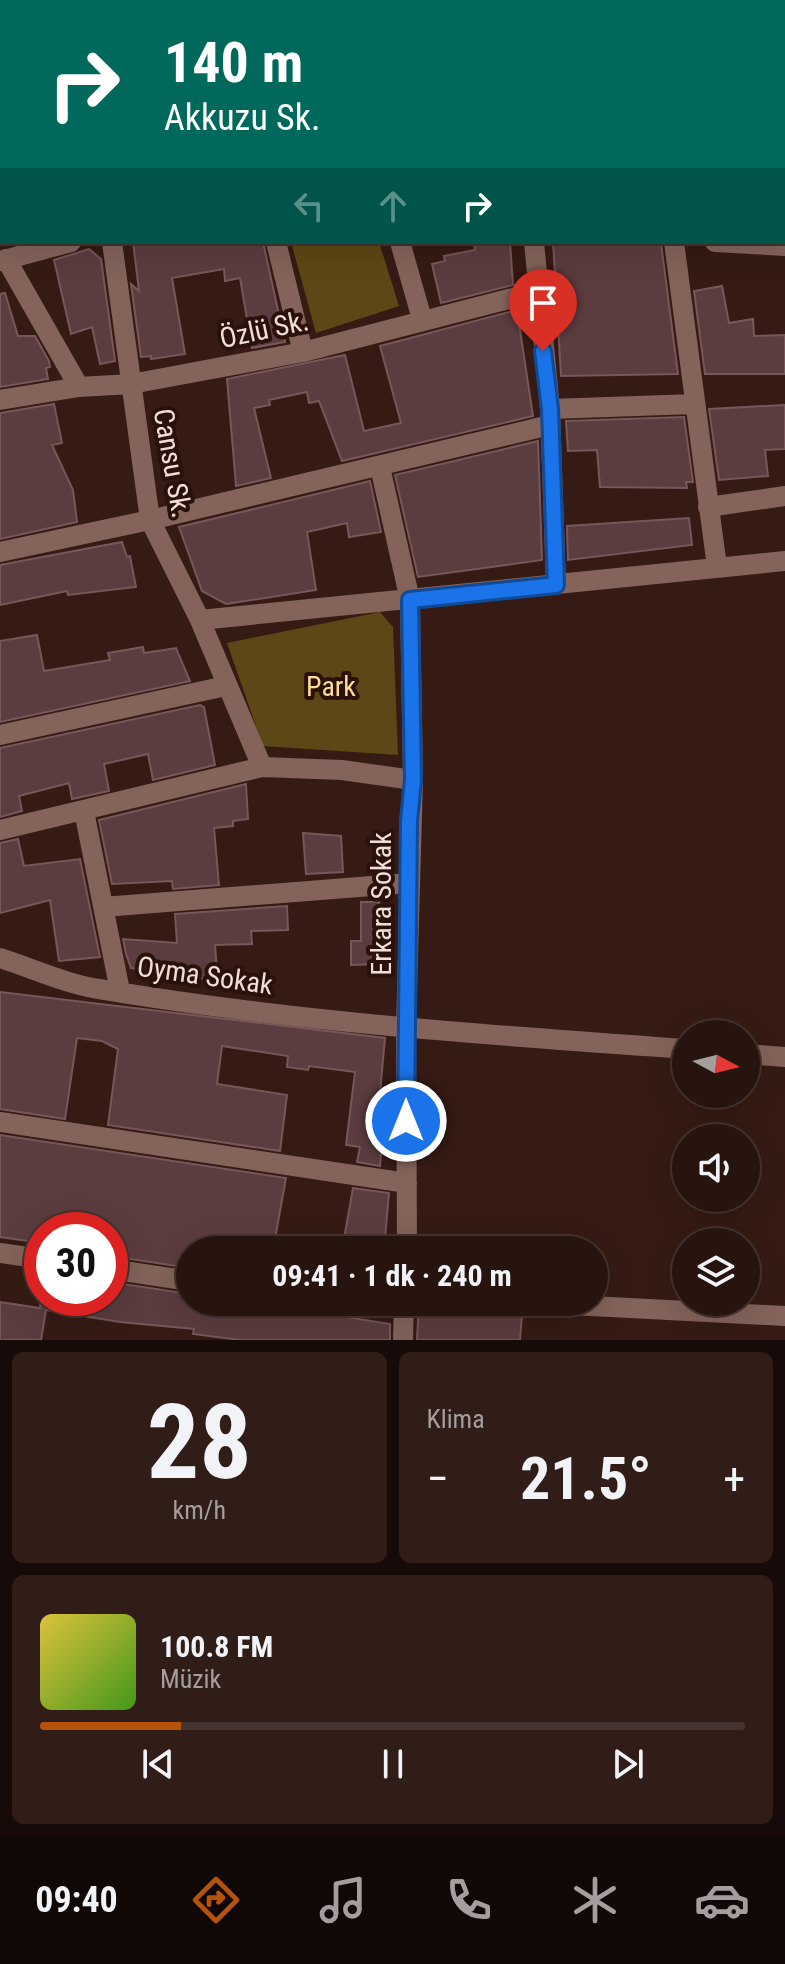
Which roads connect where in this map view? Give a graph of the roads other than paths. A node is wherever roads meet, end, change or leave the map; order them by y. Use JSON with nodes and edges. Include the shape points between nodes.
{"nodes":[{"id":1,"x":63,"y":244,"type":"edge"},
{"id":2,"x":112,"y":244,"type":"edge"},
{"id":3,"x":276,"y":244,"type":"edge"},
{"id":4,"x":401,"y":244,"type":"edge"},
{"id":5,"x":534,"y":244,"type":"edge"},
{"id":6,"x":674,"y":244,"type":"edge"},
{"id":7,"x":750,"y":244,"type":"edge"},
{"id":8,"x":785,"y":246,"type":"edge"},
{"id":9,"x":3,"y":260,"type":"edge"},
{"id":10,"x":536,"y":292,"type":"junction"},
{"id":11,"x":422,"y":319,"type":"junction"},
{"id":12,"x":303,"y":352,"type":"junction"},
{"id":13,"x":131,"y":384,"type":"junction"},
{"id":14,"x":79,"y":387,"type":"junction"},
{"id":15,"x":0,"y":400,"type":"edge"},
{"id":16,"x":694,"y":404,"type":"junction"},
{"id":17,"x":550,"y":417,"type":"junction"},
{"id":18,"x":380,"y":467,"type":"junction"},
{"id":19,"x":785,"y":496,"type":"edge"},
{"id":20,"x":708,"y":507,"type":"junction"},
{"id":21,"x":150,"y":520,"type":"junction"},
{"id":22,"x":0,"y":552,"type":"edge"},
{"id":23,"x":785,"y":561,"type":"edge"},
{"id":24,"x":717,"y":567,"type":"junction"},
{"id":25,"x":556,"y":585,"type":"junction"},
{"id":26,"x":410,"y":600,"type":"junction"},
{"id":27,"x":200,"y":620,"type":"junction"},
{"id":28,"x":226,"y":686,"type":"junction"},
{"id":29,"x":0,"y":735,"type":"edge"},
{"id":30,"x":262,"y":767,"type":"junction"},
{"id":31,"x":413,"y":780,"type":"junction"},
{"id":32,"x":84,"y":811,"type":"junction"},
{"id":33,"x":0,"y":830,"type":"edge"},
{"id":34,"x":410,"y":883,"type":"junction"},
{"id":35,"x":103,"y":907,"type":"junction"},
{"id":36,"x":0,"y":958,"type":"edge"},
{"id":37,"x":120,"y":991,"type":"junction"},
{"id":38,"x":406,"y":1028,"type":"junction"},
{"id":39,"x":672,"y":1048,"type":"edge"},
{"id":40,"x":760,"y":1055,"type":"edge"},
{"id":41,"x":785,"y":1057,"type":"edge"},
{"id":42,"x":0,"y":1122,"type":"edge"},
{"id":43,"x":407,"y":1183,"type":"junction"},
{"id":44,"x":407,"y":1236,"type":"edge"},
{"id":45,"x":0,"y":1253,"type":"edge"},
{"id":46,"x":24,"y":1256,"type":"edge"},
{"id":47,"x":128,"y":1272,"type":"edge"},
{"id":48,"x":176,"y":1279,"type":"edge"},
{"id":49,"x":608,"y":1307,"type":"edge"},
{"id":50,"x":404,"y":1316,"type":"edge"},
{"id":51,"x":785,"y":1316,"type":"edge"},
{"id":52,"x":403,"y":1340,"type":"edge"}],
"edges":[{"from":1,"to":9,"type":"street"},
{"from":2,"to":13,"type":"street","name":"Cansu Sk."},
{"from":3,"to":12,"type":"street"},
{"from":4,"to":11,"type":"street"},
{"from":5,"to":10,"type":"street"},
{"from":6,"to":16,"type":"street"},
{"from":7,"to":8,"type":"street"},
{"from":9,"to":14,"type":"street"},
{"from":10,"to":11,"type":"street","name":"Özlü Sk."},
{"from":10,"to":17,"type":"street"},
{"from":11,"to":12,"type":"street","name":"Özlü Sk."},
{"from":12,"to":13,"type":"street","name":"Özlü Sk."},
{"from":13,"to":14,"type":"street","name":"Özlü Sk."},
{"from":13,"to":21,"type":"street","name":"Cansu Sk."},
{"from":14,"to":15,"type":"street","name":"Özlü Sk."},
{"from":16,"to":17,"type":"street"},
{"from":16,"to":20,"type":"street"},
{"from":17,"to":18,"type":"street"},
{"from":17,"to":25,"type":"street"},
{"from":18,"to":21,"type":"street"},
{"from":18,"to":26,"type":"street","name":"Erkara Sokak"},
{"from":19,"to":20,"type":"street"},
{"from":20,"to":24,"type":"street"},
{"from":21,"to":22,"type":"street"},
{"from":21,"to":27,"type":"street","name":"Cansu Sk."},
{"from":23,"to":24,"type":"street"},
{"from":24,"to":25,"type":"street"},
{"from":25,"to":26,"type":"street"},
{"from":26,"to":27,"type":"street"},
{"from":26,"to":31,"type":"street","name":"Erkara Sokak"},
{"from":27,"to":28,"type":"street","name":"Cansu Sk."},
{"from":28,"to":29,"type":"street"},
{"from":28,"to":30,"type":"street","name":"Cansu Sk."},
{"from":30,"to":31,"type":"street"},
{"from":30,"to":32,"type":"street"},
{"from":31,"to":34,"type":"street","name":"Erkara Sokak"},
{"from":32,"to":33,"type":"street"},
{"from":32,"to":35,"type":"street"},
{"from":34,"to":35,"type":"street"},
{"from":34,"to":38,"type":"street","name":"Erkara Sokak"},
{"from":35,"to":37,"type":"street"},
{"from":36,"to":37,"type":"street","name":"Oyma Sokak","via":[[97,989]]},
{"from":37,"to":38,"type":"street","name":"Oyma Sokak"},
{"from":38,"to":39,"type":"street","name":"Oyma Sokak"},
{"from":38,"to":43,"type":"street","name":"Erkara Sokak"},
{"from":40,"to":41,"type":"street"},
{"from":42,"to":43,"type":"street"},
{"from":43,"to":44,"type":"street","name":"Erkara Sokak"},
{"from":45,"to":46,"type":"street"},
{"from":47,"to":48,"type":"street"},
{"from":49,"to":51,"type":"street"},
{"from":50,"to":52,"type":"street"}]}
